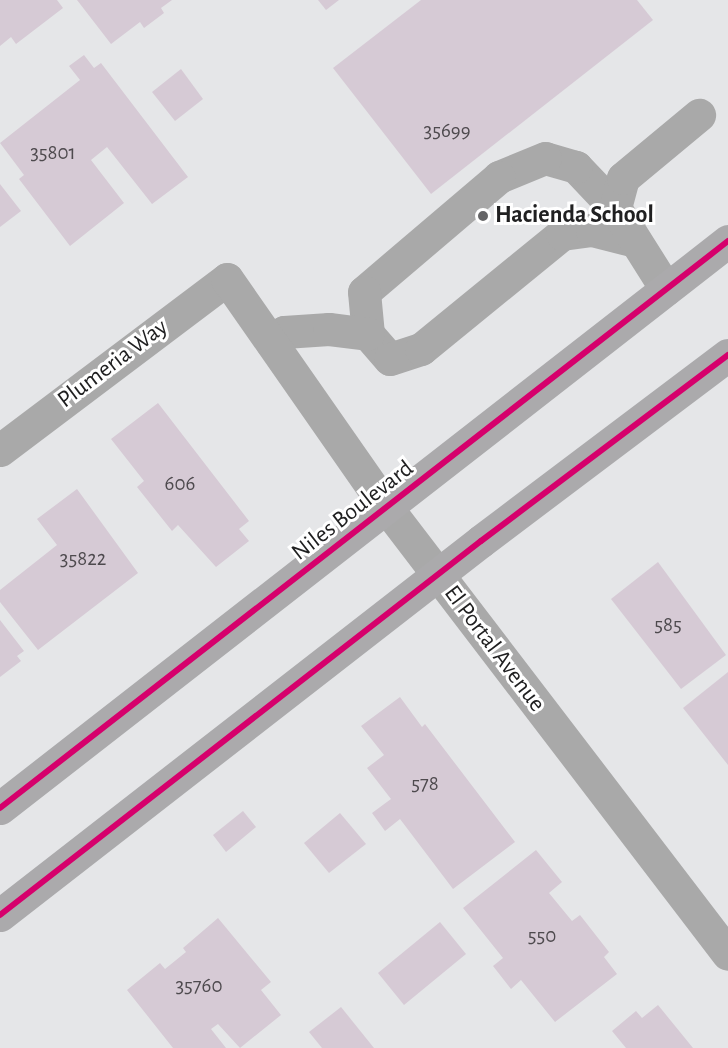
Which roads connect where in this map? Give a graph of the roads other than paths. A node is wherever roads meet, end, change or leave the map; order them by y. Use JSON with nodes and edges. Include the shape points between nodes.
{"nodes":[{"id":1,"x":699,"y":115,"type":"dead end"},
{"id":2,"x":615,"y":208,"type":"junction"},
{"id":3,"x":635,"y":241,"type":"junction"},
{"id":4,"x":728,"y":241,"type":"edge"},
{"id":5,"x":227,"y":279,"type":"joint"},
{"id":6,"x":666,"y":289,"type":"junction"},
{"id":7,"x":368,"y":334,"type":"junction"},
{"id":8,"x":272,"y":343,"type":"junction"},
{"id":9,"x":728,"y":355,"type":"edge"},
{"id":10,"x":0,"y":450,"type":"edge"},
{"id":11,"x":387,"y":508,"type":"junction"},
{"id":12,"x":438,"y":575,"type":"junction"},
{"id":13,"x":0,"y":808,"type":"edge"},
{"id":14,"x":0,"y":915,"type":"edge"},
{"id":15,"x":728,"y":954,"type":"edge"}],
"edges":[{"from":1,"to":2,"type":"street","via":[[623,178]]},
{"from":2,"to":3,"type":"street"},
{"from":2,"to":7,"type":"street","via":[[576,167],[545,158],[499,177],[364,292]]},
{"from":3,"to":6,"type":"street"},
{"from":3,"to":7,"type":"street","via":[[591,230],[562,234],[421,348],[390,359]]},
{"from":4,"to":6,"type":"main road","name":"Niles Boulevard"},
{"from":5,"to":8,"type":"street","name":"El Portal Avenue"},
{"from":5,"to":10,"type":"street","name":"Plumeria Way"},
{"from":6,"to":11,"type":"main road","name":"Niles Boulevard"},
{"from":7,"to":8,"type":"street","via":[[329,329],[284,332]]},
{"from":8,"to":11,"type":"street","name":"El Portal Avenue"},
{"from":9,"to":12,"type":"main road"},
{"from":11,"to":12,"type":"street","name":"El Portal Avenue"},
{"from":11,"to":13,"type":"main road","name":"Niles Boulevard"},
{"from":12,"to":14,"type":"main road"},
{"from":12,"to":15,"type":"street","name":"El Portal Avenue"}]}
